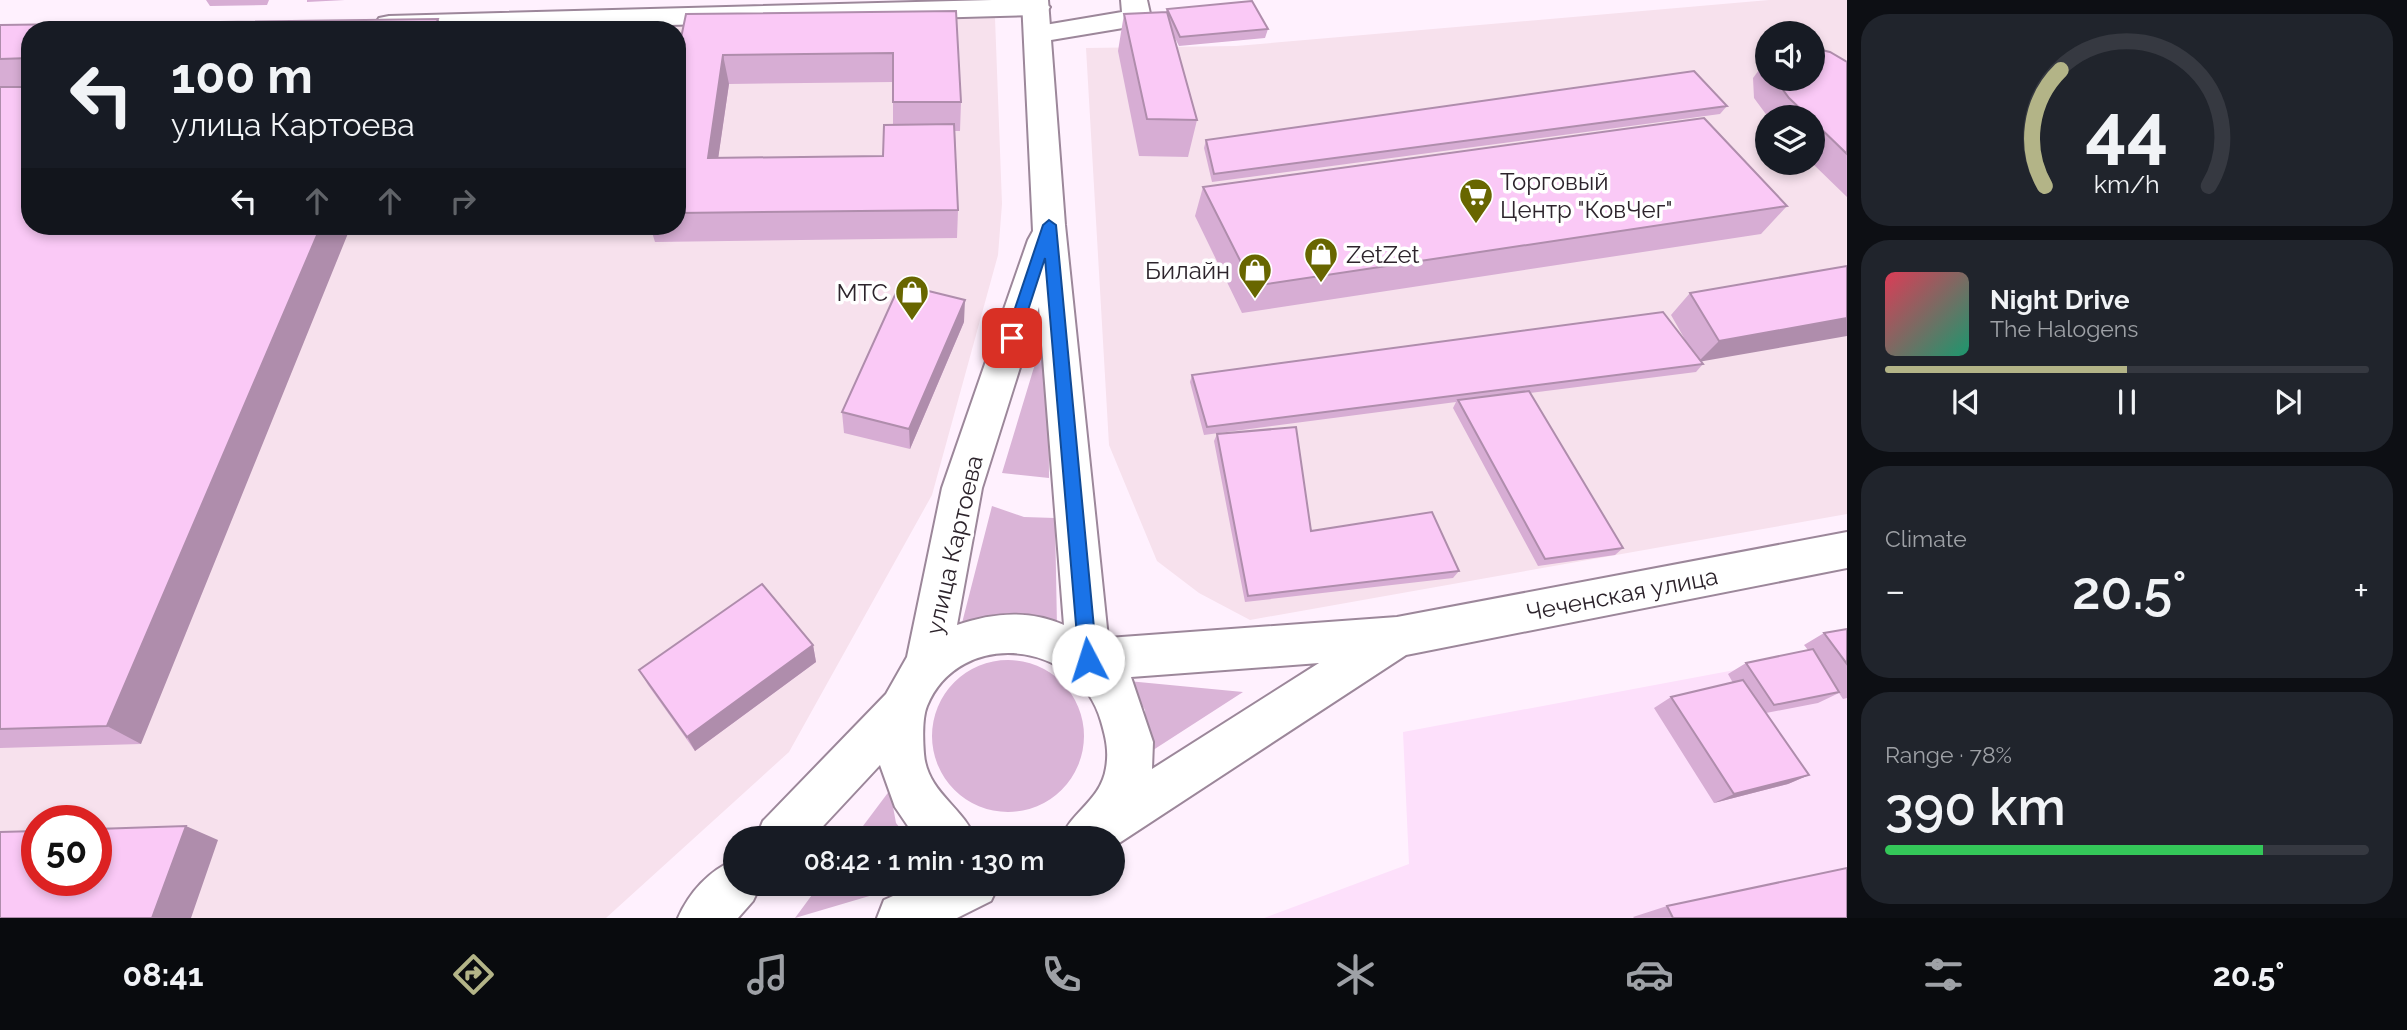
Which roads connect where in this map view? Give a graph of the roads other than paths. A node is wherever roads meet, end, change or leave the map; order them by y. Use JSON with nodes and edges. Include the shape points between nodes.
{"nodes":[{"id":1,"x":1134,"y":0,"type":"edge"},
{"id":2,"x":1037,"y":14,"type":"edge"},
{"id":3,"x":613,"y":21,"type":"edge"},
{"id":4,"x":1049,"y":225,"type":"junction"},
{"id":5,"x":1847,"y":550,"type":"edge"},
{"id":6,"x":1397,"y":637,"type":"junction"},
{"id":7,"x":1088,"y":660,"type":"junction"},
{"id":8,"x":927,"y":667,"type":"junction"},
{"id":9,"x":904,"y":707,"type":"junction"},
{"id":10,"x":791,"y":826,"type":"edge"},
{"id":11,"x":939,"y":826,"type":"edge"},
{"id":12,"x":1098,"y":826,"type":"edge"},
{"id":13,"x":1104,"y":826,"type":"edge"},
{"id":14,"x":724,"y":896,"type":"edge"},
{"id":15,"x":949,"y":896,"type":"edge"},
{"id":16,"x":703,"y":918,"type":"edge"},
{"id":17,"x":902,"y":918,"type":"edge"}],
"edges":[{"from":1,"to":2,"type":"main road","via":[[1137,18]]},
{"from":2,"to":3,"type":"main road"},
{"from":2,"to":4,"type":"main road","name":"улица Картоева"},
{"from":4,"to":7,"type":"main road","name":"улица Картоева"},
{"from":4,"to":8,"type":"main road","name":"улица Картоева","via":[[962,488]]},
{"from":5,"to":6,"type":"main road","name":"Чеченская улица"},
{"from":6,"to":7,"type":"main road","name":"Чеченская улица"},
{"from":6,"to":13,"type":"main road","name":"Чеченская улица"},
{"from":7,"to":8,"type":"main road","via":[[1063,643],[1004,631],[975,636]]},
{"from":7,"to":12,"type":"main road","via":[[1113,688],[1128,723],[1132,761],[1121,797]]},
{"from":8,"to":9,"type":"main road"},
{"from":9,"to":10,"type":"main road"},
{"from":9,"to":11,"type":"main road","via":[[899,742],[904,777],[922,810]]},
{"from":14,"to":16,"type":"main road"},
{"from":15,"to":17,"type":"main road"}]}
